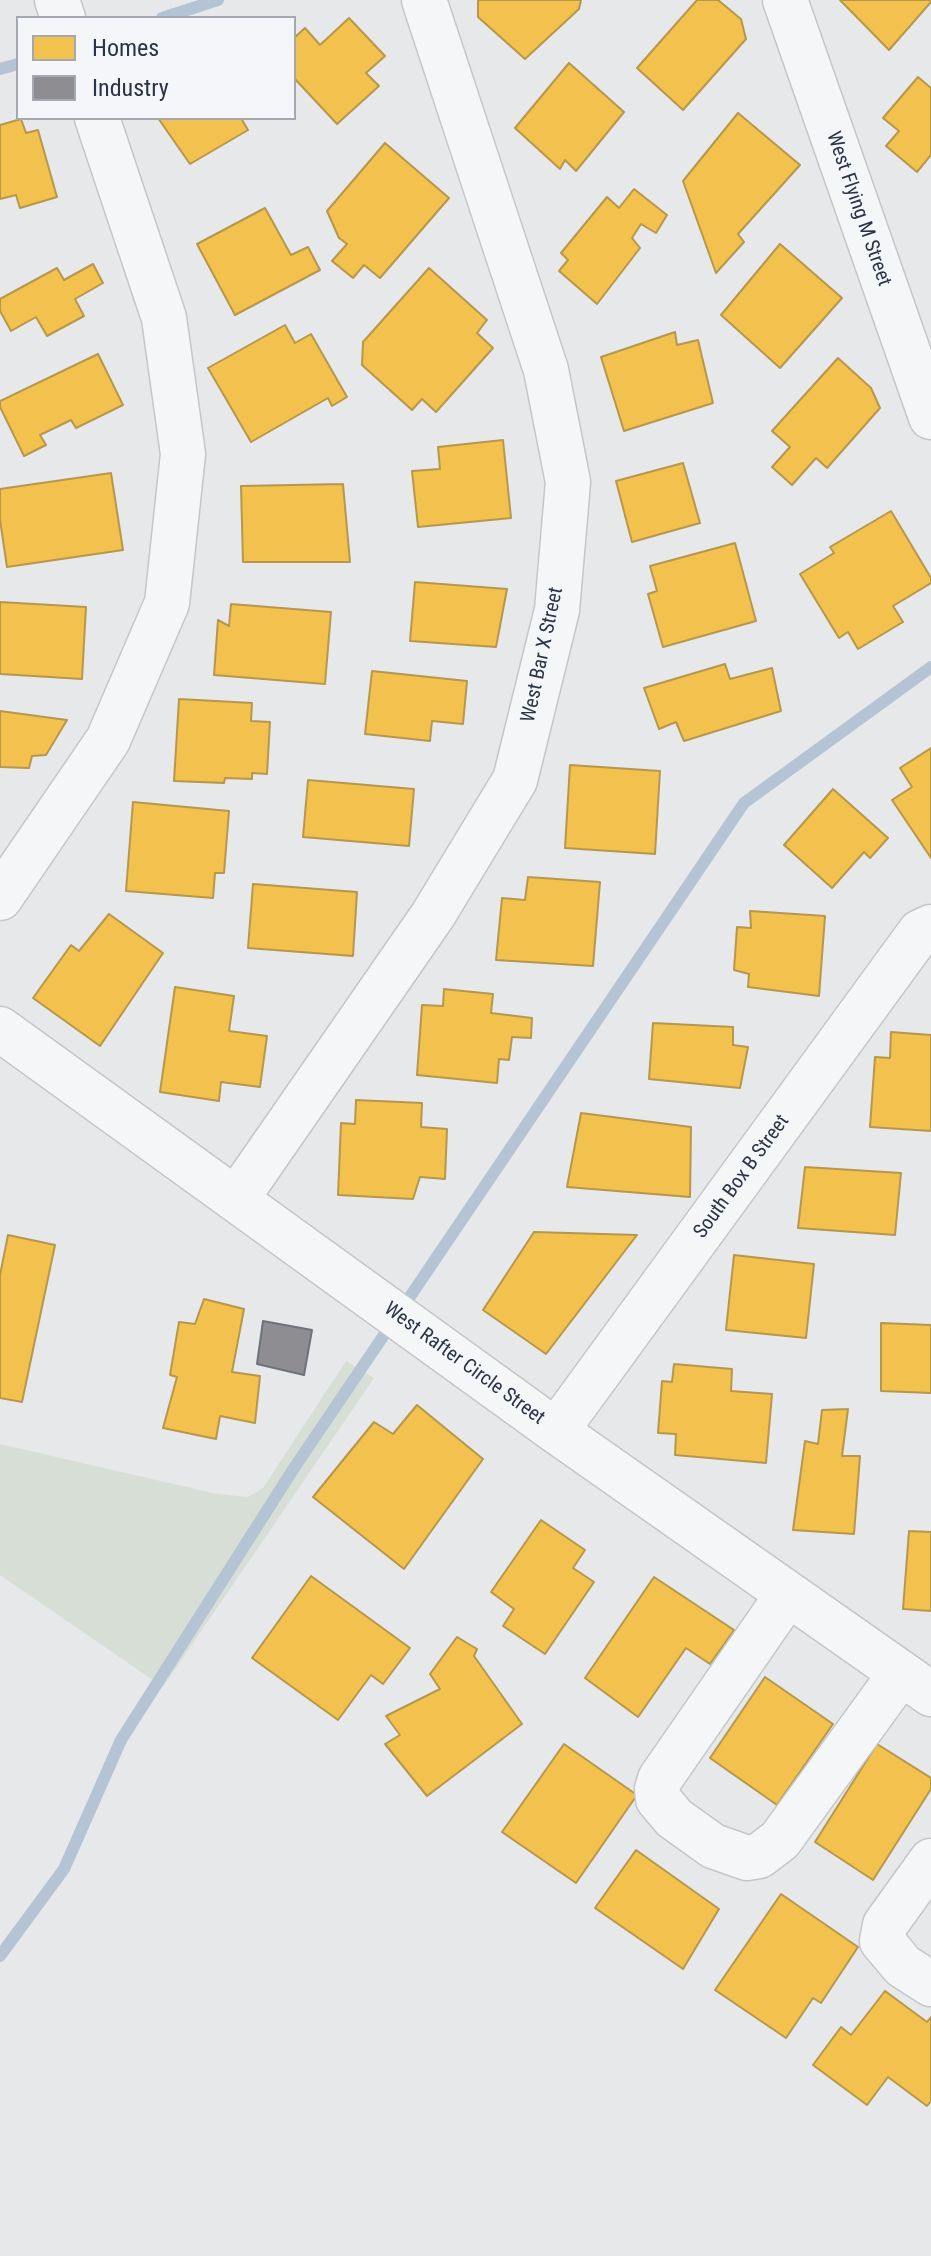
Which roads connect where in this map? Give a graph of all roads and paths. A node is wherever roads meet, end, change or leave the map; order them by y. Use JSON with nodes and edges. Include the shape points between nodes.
{"nodes":[{"id":1,"x":424,"y":0,"type":"edge"},
{"id":2,"x":785,"y":0,"type":"edge"},
{"id":3,"x":98,"y":120,"type":"edge"},
{"id":4,"x":931,"y":417,"type":"edge"},
{"id":5,"x":0,"y":898,"type":"edge"},
{"id":6,"x":931,"y":927,"type":"edge"},
{"id":7,"x":0,"y":1029,"type":"edge"},
{"id":8,"x":237,"y":1198,"type":"junction"},
{"id":9,"x":556,"y":1431,"type":"junction"},
{"id":10,"x":788,"y":1594,"type":"junction"},
{"id":11,"x":916,"y":1684,"type":"edge"},
{"id":12,"x":931,"y":1861,"type":"edge"},
{"id":13,"x":931,"y":1984,"type":"edge"}],
"edges":[{"from":1,"to":8,"type":"street","name":"West Bar X Street","via":[[546,370],[568,482],[557,610],[515,780],[433,915]]},
{"from":2,"to":4,"type":"street","name":"West Flying M Street"},
{"from":3,"to":5,"type":"street","via":[[164,318],[183,454],[167,603],[108,740]]},
{"from":6,"to":9,"type":"street","name":"South Box B Street","via":[[920,932]]},
{"from":7,"to":8,"type":"street","name":"West Rafter Circle Street"},
{"from":8,"to":9,"type":"street","name":"West Rafter Circle Street"},
{"from":9,"to":10,"type":"street","name":"West Rafter Circle Street"},
{"from":10,"to":11,"type":"street","name":"West Rafter Circle Street"},
{"from":10,"to":11,"type":"street","via":[[660,1779],[658,1799],[693,1832],[713,1846],[747,1858],[759,1856],[780,1840]]},
{"from":12,"to":13,"type":"street","via":[[885,1925],[882,1941],[903,1966]]}]}
